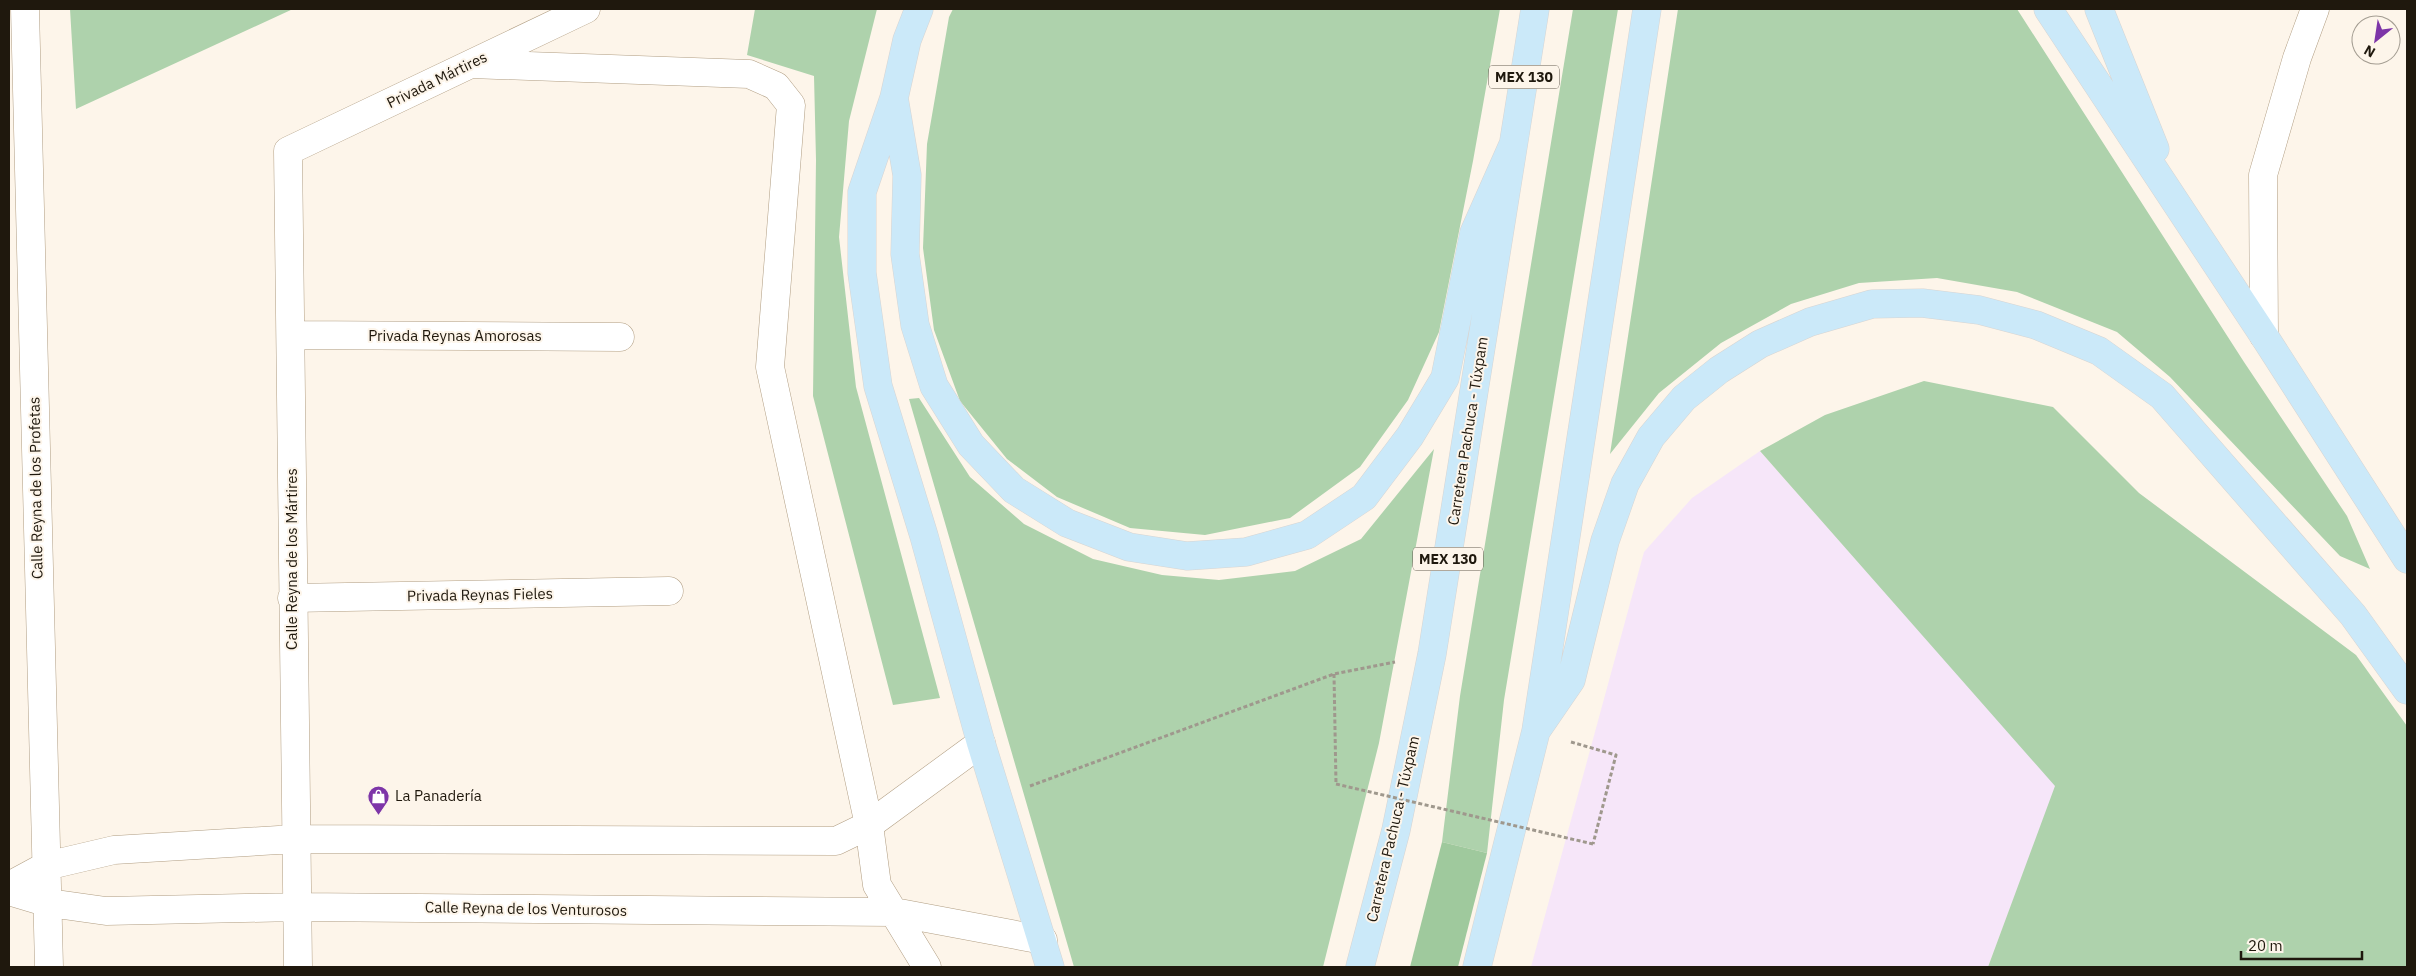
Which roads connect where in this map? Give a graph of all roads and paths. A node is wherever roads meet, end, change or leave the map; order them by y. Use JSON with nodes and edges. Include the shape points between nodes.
{"nodes":[{"id":1,"x":24,"y":9,"type":"edge"},
{"id":2,"x":586,"y":9,"type":"edge"},
{"id":3,"x":919,"y":9,"type":"edge"},
{"id":4,"x":1535,"y":9,"type":"edge"},
{"id":5,"x":1647,"y":9,"type":"edge"},
{"id":6,"x":2048,"y":9,"type":"edge"},
{"id":7,"x":2100,"y":9,"type":"edge"},
{"id":8,"x":2315,"y":9,"type":"edge"},
{"id":9,"x":471,"y":64,"type":"junction"},
{"id":10,"x":894,"y":98,"type":"junction"},
{"id":11,"x":1513,"y":145,"type":"junction"},
{"id":12,"x":288,"y":151,"type":"joint"},
{"id":13,"x":2176,"y":201,"type":"junction"},
{"id":14,"x":291,"y":335,"type":"junction"},
{"id":15,"x":620,"y":336,"type":"dead end"},
{"id":16,"x":2264,"y":336,"type":"junction"},
{"id":17,"x":2405,"y":558,"type":"edge"},
{"id":18,"x":668,"y":591,"type":"dead end"},
{"id":19,"x":292,"y":598,"type":"junction"},
{"id":20,"x":1432,"y":654,"type":"junction"},
{"id":21,"x":1334,"y":674,"type":"junction"},
{"id":22,"x":2407,"y":690,"type":"edge"},
{"id":23,"x":1536,"y":731,"type":"junction"},
{"id":24,"x":981,"y":744,"type":"junction"},
{"id":25,"x":1597,"y":751,"type":"dead end"},
{"id":26,"x":997,"y":798,"type":"junction"},
{"id":27,"x":869,"y":825,"type":"junction"},
{"id":28,"x":295,"y":839,"type":"junction"},
{"id":29,"x":46,"y":866,"type":"junction"},
{"id":30,"x":9,"y":886,"type":"edge"},
{"id":31,"x":9,"y":891,"type":"edge"},
{"id":32,"x":49,"y":903,"type":"junction"},
{"id":33,"x":297,"y":907,"type":"junction"},
{"id":34,"x":894,"y":912,"type":"junction"},
{"id":35,"x":1043,"y":940,"type":"junction"},
{"id":36,"x":49,"y":967,"type":"edge"},
{"id":37,"x":298,"y":967,"type":"edge"},
{"id":38,"x":926,"y":967,"type":"edge"},
{"id":39,"x":1050,"y":967,"type":"edge"},
{"id":40,"x":1360,"y":967,"type":"edge"},
{"id":41,"x":1477,"y":967,"type":"edge"}],
"edges":[{"from":1,"to":29,"type":"street","name":"Calle Reyna de los Profetas"},
{"from":2,"to":9,"type":"street","name":"Privada Mártires"},
{"from":3,"to":10,"type":"main road"},
{"from":4,"to":11,"type":"main road","name":"Carretera Pachuca - Túxpam","number":"MEX 130"},
{"from":5,"to":23,"type":"main road"},
{"from":6,"to":13,"type":"main road"},
{"from":7,"to":13,"type":"main road"},
{"from":8,"to":16,"type":"street","via":[[2297,58],[2263,175]]},
{"from":9,"to":12,"type":"street","name":"Privada Mártires"},
{"from":9,"to":27,"type":"street","via":[[749,74],[776,86],[791,105],[770,367]]},
{"from":10,"to":11,"type":"main road","via":[[907,175],[905,254],[915,325],[934,386],[966,438],[1014,490],[1067,523],[1128,547],[1186,556],[1246,552],[1307,535],[1364,497],[1410,436],[1445,378],[1474,232]]},
{"from":10,"to":24,"type":"main road","via":[[862,192],[864,283],[878,386],[924,536]]},
{"from":11,"to":20,"type":"main road","name":"Carretera Pachuca - Túxpam","number":"MEX 130"},
{"from":12,"to":14,"type":"street","name":"Calle Reyna de los Mártires"},
{"from":13,"to":16,"type":"main road"},
{"from":14,"to":15,"type":"street","name":"Privada Reynas Amorosas"},
{"from":14,"to":19,"type":"street","name":"Calle Reyna de los Mártires"},
{"from":16,"to":17,"type":"main road"},
{"from":18,"to":19,"type":"street","name":"Privada Reynas Fieles"},
{"from":19,"to":28,"type":"street","name":"Calle Reyna de los Mártires"},
{"from":20,"to":21,"type":"path"},
{"from":20,"to":40,"type":"main road","name":"Carretera Pachuca - Túxpam","number":"MEX 130","via":[[1396,830]]},
{"from":21,"to":25,"type":"path","bridge":true,"via":[[1336,784],[1593,844],[1616,755]]},
{"from":21,"to":26,"type":"path"},
{"from":22,"to":23,"type":"main road","via":[[2353,615],[2162,396],[2099,351],[2036,325],[1979,310],[1922,303],[1872,304],[1810,322],[1760,344],[1719,370],[1684,398],[1651,437],[1625,484],[1605,541],[1571,680]]},
{"from":23,"to":41,"type":"main road"},
{"from":24,"to":26,"type":"main road"},
{"from":24,"to":27,"type":"street"},
{"from":26,"to":35,"type":"main road"},
{"from":27,"to":28,"type":"street","via":[[836,841]]},
{"from":27,"to":34,"type":"street","via":[[877,885]]},
{"from":28,"to":29,"type":"street","via":[[114,850]]},
{"from":28,"to":33,"type":"street","name":"Calle Reyna de los Mártires"},
{"from":29,"to":30,"type":"street"},
{"from":29,"to":32,"type":"street","name":"Calle Reyna de los Profetas"},
{"from":31,"to":32,"type":"street","name":"Calle Reyna de los Venturosos"},
{"from":32,"to":33,"type":"street","name":"Calle Reyna de los Venturosos","via":[[106,911]]},
{"from":32,"to":36,"type":"street","name":"Calle Reyna de los Profetas"},
{"from":33,"to":34,"type":"street","name":"Calle Reyna de los Venturosos"},
{"from":33,"to":37,"type":"street","name":"Calle Reyna de los Mártires"},
{"from":34,"to":35,"type":"street","name":"Calle Reyna de los Venturosos"},
{"from":34,"to":38,"type":"street"},
{"from":35,"to":39,"type":"main road"}]}
